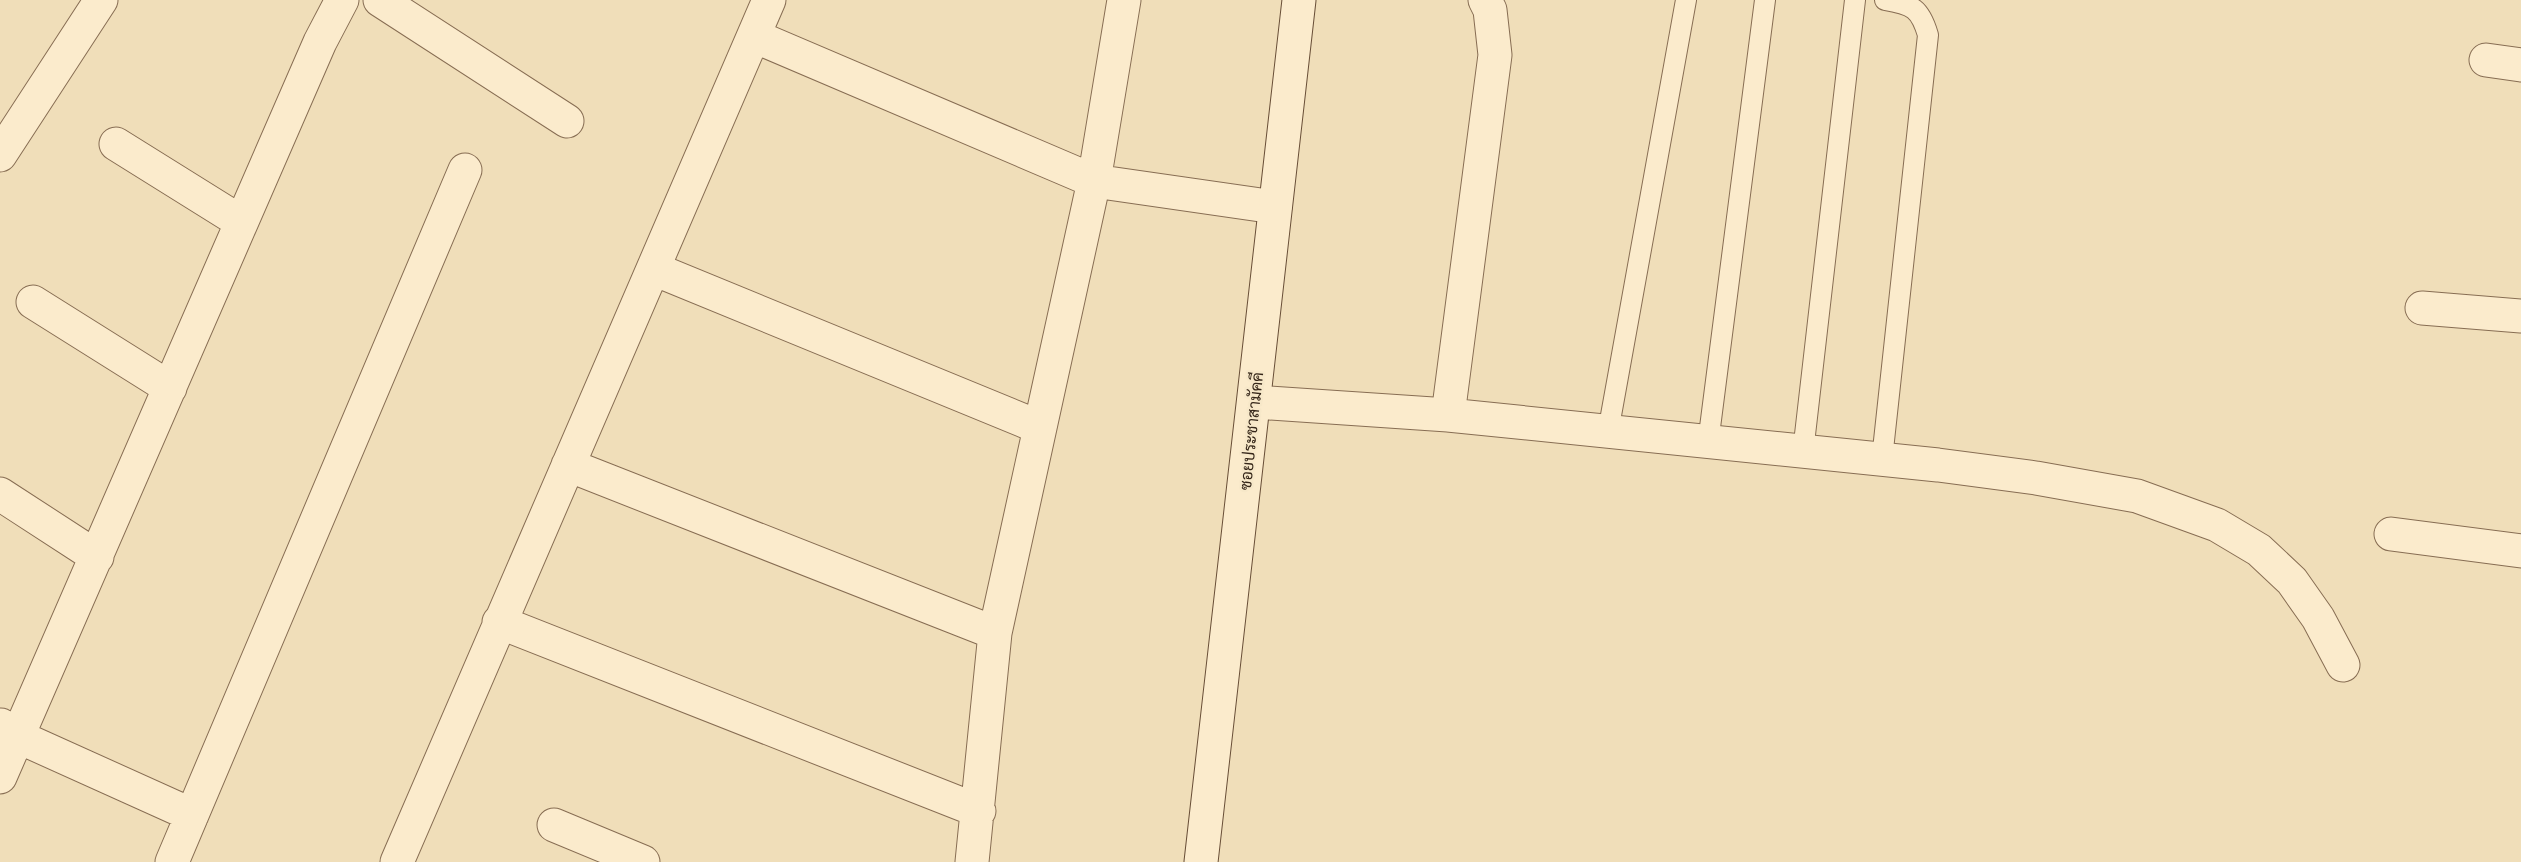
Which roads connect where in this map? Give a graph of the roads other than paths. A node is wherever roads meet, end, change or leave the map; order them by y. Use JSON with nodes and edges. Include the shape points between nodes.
{"nodes":[{"id":1,"x":101,"y":0,"type":"edge"},
{"id":2,"x":342,"y":0,"type":"edge"},
{"id":3,"x":380,"y":0,"type":"edge"},
{"id":4,"x":769,"y":0,"type":"edge"},
{"id":5,"x":1125,"y":0,"type":"edge"},
{"id":6,"x":1299,"y":0,"type":"edge"},
{"id":7,"x":1485,"y":0,"type":"edge"},
{"id":8,"x":1686,"y":0,"type":"edge"},
{"id":9,"x":1765,"y":0,"type":"edge"},
{"id":10,"x":1855,"y":0,"type":"edge"},
{"id":11,"x":1886,"y":0,"type":"edge"},
{"id":12,"x":754,"y":36,"type":"junction"},
{"id":13,"x":2486,"y":60,"type":"dead end"},
{"id":14,"x":2521,"y":65,"type":"edge"},
{"id":15,"x":567,"y":121,"type":"dead end"},
{"id":16,"x":116,"y":144,"type":"dead end"},
{"id":17,"x":0,"y":155,"type":"edge"},
{"id":18,"x":465,"y":170,"type":"dead end"},
{"id":19,"x":1094,"y":182,"type":"junction"},
{"id":20,"x":1275,"y":207,"type":"junction"},
{"id":21,"x":241,"y":222,"type":"junction"},
{"id":22,"x":654,"y":269,"type":"junction"},
{"id":23,"x":33,"y":302,"type":"dead end"},
{"id":24,"x":2422,"y":308,"type":"dead end"},
{"id":25,"x":2521,"y":316,"type":"edge"},
{"id":26,"x":170,"y":388,"type":"junction"},
{"id":27,"x":1254,"y":402,"type":"junction"},
{"id":28,"x":1448,"y":416,"type":"junction"},
{"id":29,"x":1039,"y":427,"type":"junction"},
{"id":30,"x":1608,"y":432,"type":"junction"},
{"id":31,"x":1708,"y":443,"type":"junction"},
{"id":32,"x":1803,"y":452,"type":"junction"},
{"id":33,"x":1882,"y":459,"type":"junction"},
{"id":34,"x":568,"y":465,"type":"junction"},
{"id":35,"x":0,"y":494,"type":"edge"},
{"id":36,"x":2391,"y":534,"type":"dead end"},
{"id":37,"x":2521,"y":551,"type":"edge"},
{"id":38,"x":97,"y":557,"type":"junction"},
{"id":39,"x":499,"y":622,"type":"junction"},
{"id":40,"x":995,"y":633,"type":"junction"},
{"id":41,"x":2343,"y":665,"type":"dead end"},
{"id":42,"x":9,"y":730,"type":"edge"},
{"id":43,"x":0,"y":777,"type":"edge"},
{"id":44,"x":979,"y":811,"type":"junction"},
{"id":45,"x":192,"y":815,"type":"junction"},
{"id":46,"x":554,"y":825,"type":"dead end"},
{"id":47,"x":172,"y":862,"type":"edge"},
{"id":48,"x":397,"y":862,"type":"edge"},
{"id":49,"x":643,"y":862,"type":"edge"},
{"id":50,"x":972,"y":862,"type":"edge"},
{"id":51,"x":1201,"y":862,"type":"edge"}],
"edges":[{"from":1,"to":17,"type":"street"},
{"from":2,"to":21,"type":"street"},
{"from":3,"to":15,"type":"street"},
{"from":4,"to":12,"type":"street"},
{"from":5,"to":19,"type":"street"},
{"from":6,"to":20,"type":"street","name":"ซอยประชาสามัคคี"},
{"from":7,"to":28,"type":"street","via":[[1490,10],[1494,55]]},
{"from":8,"to":30,"type":"lane"},
{"from":9,"to":31,"type":"lane"},
{"from":10,"to":32,"type":"lane"},
{"from":11,"to":33,"type":"lane","via":[[1908,4],[1922,16],[1928,35]]},
{"from":12,"to":19,"type":"street"},
{"from":12,"to":22,"type":"street"},
{"from":13,"to":14,"type":"street"},
{"from":16,"to":21,"type":"street"},
{"from":18,"to":45,"type":"street"},
{"from":19,"to":20,"type":"street"},
{"from":19,"to":29,"type":"street"},
{"from":20,"to":27,"type":"street","name":"ซอยประชาสามัคคี"},
{"from":21,"to":26,"type":"street"},
{"from":22,"to":29,"type":"street"},
{"from":22,"to":34,"type":"street"},
{"from":23,"to":26,"type":"street"},
{"from":24,"to":25,"type":"street"},
{"from":26,"to":38,"type":"street"},
{"from":27,"to":28,"type":"street"},
{"from":27,"to":51,"type":"street","name":"ซอยประชาสามัคคี"},
{"from":28,"to":30,"type":"street"},
{"from":29,"to":40,"type":"street"},
{"from":30,"to":31,"type":"street"},
{"from":31,"to":32,"type":"street"},
{"from":32,"to":33,"type":"street"},
{"from":33,"to":41,"type":"street","via":[[2036,478],[2137,496],[2217,525],[2259,550],[2292,581],[2318,618]]},
{"from":34,"to":39,"type":"street"},
{"from":34,"to":40,"type":"street"},
{"from":35,"to":38,"type":"street"},
{"from":36,"to":37,"type":"street"},
{"from":38,"to":42,"type":"street"},
{"from":39,"to":44,"type":"street"},
{"from":39,"to":48,"type":"street"},
{"from":40,"to":44,"type":"street"},
{"from":42,"to":43,"type":"street"},
{"from":42,"to":45,"type":"street"},
{"from":44,"to":50,"type":"street"},
{"from":45,"to":47,"type":"street"},
{"from":46,"to":49,"type":"street"}]}
